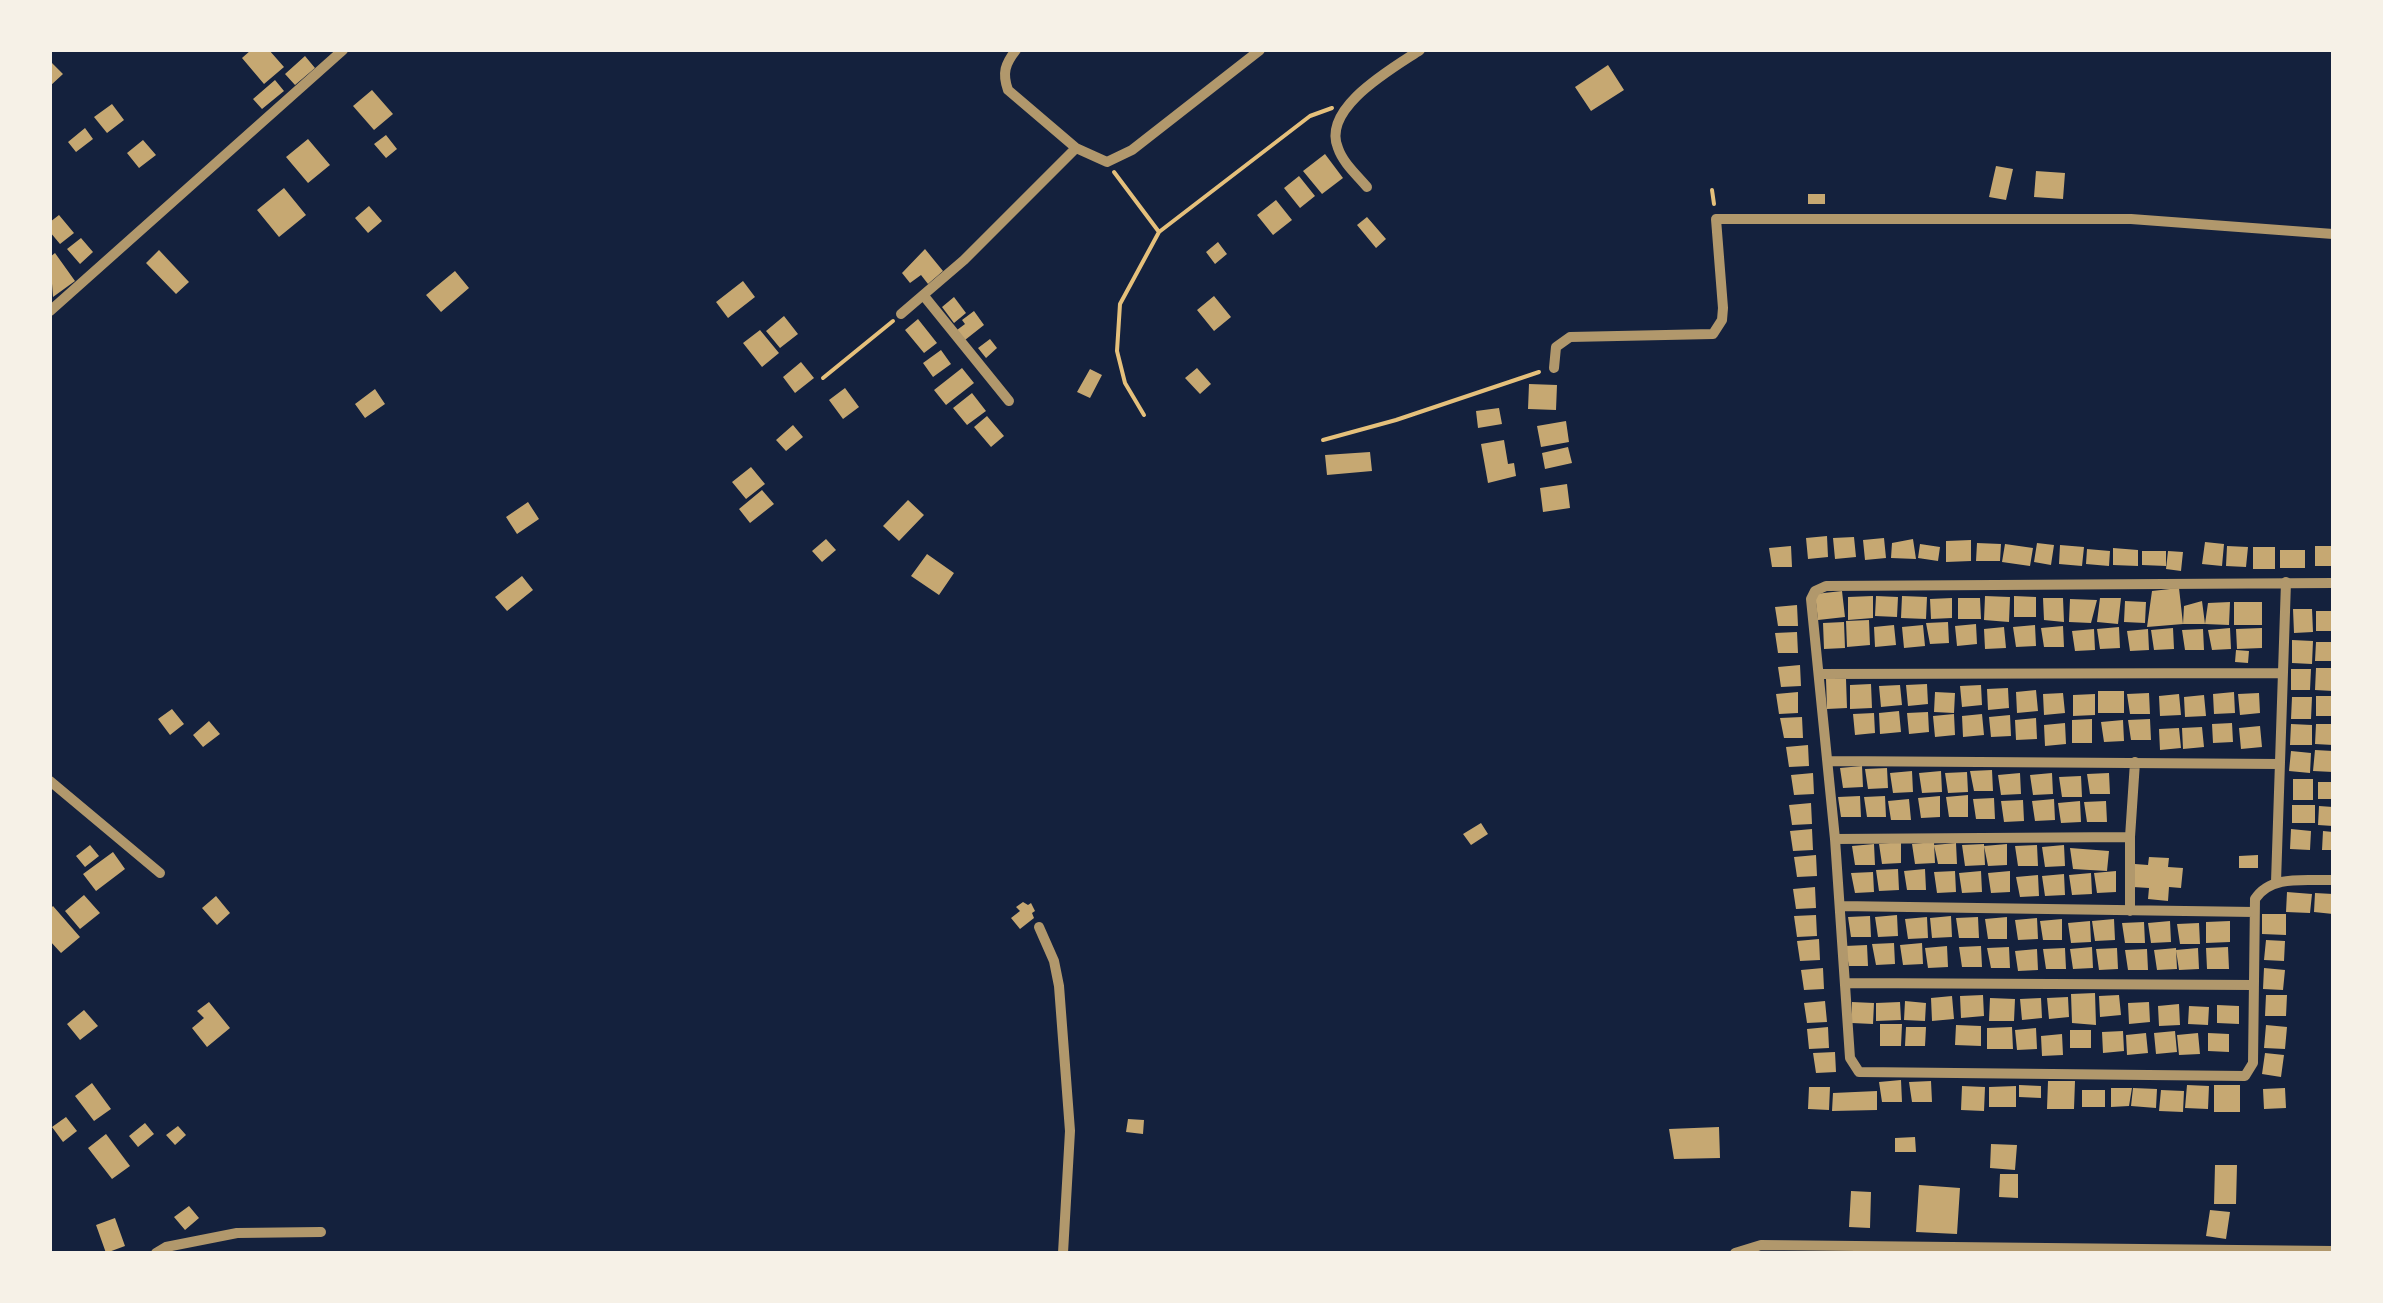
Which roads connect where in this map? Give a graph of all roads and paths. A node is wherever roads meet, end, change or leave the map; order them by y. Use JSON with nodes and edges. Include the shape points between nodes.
{"nodes":[{"id":1,"x":343,"y":50,"type":"edge"},
{"id":2,"x":1016,"y":50,"type":"edge"},
{"id":3,"x":1260,"y":50,"type":"edge"},
{"id":4,"x":1420,"y":50,"type":"edge"},
{"id":5,"x":1346,"y":108,"type":"junction"},
{"id":6,"x":1076,"y":148,"type":"junction"},
{"id":7,"x":1107,"y":162,"type":"junction"},
{"id":8,"x":1367,"y":187,"type":"dead end"},
{"id":9,"x":1159,"y":232,"type":"junction"},
{"id":10,"x":2333,"y":234,"type":"edge"},
{"id":11,"x":924,"y":296,"type":"junction"},
{"id":12,"x":50,"y":311,"type":"edge"},
{"id":13,"x":901,"y":314,"type":"dead end"},
{"id":14,"x":885,"y":327,"type":"dead end"},
{"id":15,"x":1554,"y":368,"type":"joint"},
{"id":16,"x":823,"y":378,"type":"dead end"},
{"id":17,"x":1009,"y":401,"type":"dead end"},
{"id":18,"x":1144,"y":415,"type":"dead end"},
{"id":19,"x":1323,"y":440,"type":"dead end"},
{"id":20,"x":2286,"y":582,"type":"junction"},
{"id":21,"x":2333,"y":583,"type":"edge"},
{"id":22,"x":1818,"y":674,"type":"junction"},
{"id":23,"x":2282,"y":674,"type":"junction"},
{"id":24,"x":1828,"y":761,"type":"junction"},
{"id":25,"x":2135,"y":762,"type":"junction"},
{"id":26,"x":2280,"y":764,"type":"junction"},
{"id":27,"x":50,"y":781,"type":"edge"},
{"id":28,"x":2130,"y":837,"type":"junction"},
{"id":29,"x":1836,"y":839,"type":"junction"},
{"id":30,"x":160,"y":873,"type":"dead end"},
{"id":31,"x":2333,"y":880,"type":"edge"},
{"id":32,"x":2276,"y":882,"type":"junction"},
{"id":33,"x":1840,"y":906,"type":"junction"},
{"id":34,"x":2130,"y":911,"type":"junction"},
{"id":35,"x":2254,"y":912,"type":"junction"},
{"id":36,"x":1039,"y":927,"type":"dead end"},
{"id":37,"x":1847,"y":983,"type":"junction"},
{"id":38,"x":2254,"y":984,"type":"junction"},
{"id":39,"x":321,"y":1232,"type":"dead end"},
{"id":40,"x":2333,"y":1251,"type":"edge"},
{"id":41,"x":156,"y":1253,"type":"edge"},
{"id":42,"x":1063,"y":1253,"type":"edge"},
{"id":43,"x":1736,"y":1253,"type":"edge"}],
"edges":[{"from":1,"to":12,"type":"street"},
{"from":2,"to":6,"type":"street","via":[[1003,76],[1008,90]]},
{"from":3,"to":7,"type":"street","via":[[1132,150]]},
{"from":4,"to":5,"type":"street"},
{"from":5,"to":8,"type":"street","via":[[1334,136]]},
{"from":5,"to":9,"type":"path","via":[[1310,116]]},
{"from":6,"to":7,"type":"street"},
{"from":6,"to":11,"type":"street"},
{"from":7,"to":9,"type":"path"},
{"from":9,"to":18,"type":"path","via":[[1120,304],[1117,351]]},
{"from":10,"to":15,"type":"street","via":[[2132,218],[1716,219],[1723,308],[1713,334],[1570,337],[1556,347]]},
{"from":11,"to":13,"type":"street"},
{"from":11,"to":17,"type":"street"},
{"from":14,"to":16,"type":"path"},
{"from":15,"to":19,"type":"path"},
{"from":20,"to":21,"type":"street"},
{"from":20,"to":22,"type":"street","via":[[1826,586],[1811,599]]},
{"from":20,"to":23,"type":"street"},
{"from":22,"to":23,"type":"street"},
{"from":22,"to":24,"type":"street"},
{"from":23,"to":26,"type":"street"},
{"from":24,"to":25,"type":"street"},
{"from":24,"to":29,"type":"street"},
{"from":25,"to":26,"type":"street"},
{"from":25,"to":28,"type":"street"},
{"from":26,"to":32,"type":"street"},
{"from":27,"to":30,"type":"street"},
{"from":28,"to":29,"type":"street"},
{"from":28,"to":34,"type":"street"},
{"from":29,"to":33,"type":"street"},
{"from":31,"to":32,"type":"street"},
{"from":32,"to":35,"type":"street","via":[[2259,894]]},
{"from":33,"to":34,"type":"street"},
{"from":33,"to":37,"type":"street"},
{"from":34,"to":35,"type":"street"},
{"from":35,"to":38,"type":"street"},
{"from":36,"to":42,"type":"street","via":[[1059,986],[1070,1131]]},
{"from":37,"to":38,"type":"street"},
{"from":37,"to":38,"type":"street","via":[[1850,1058],[1866,1074],[2239,1078],[2253,1064]]},
{"from":39,"to":41,"type":"street","via":[[238,1233]]},
{"from":40,"to":43,"type":"street","via":[[1761,1245]]}]}
